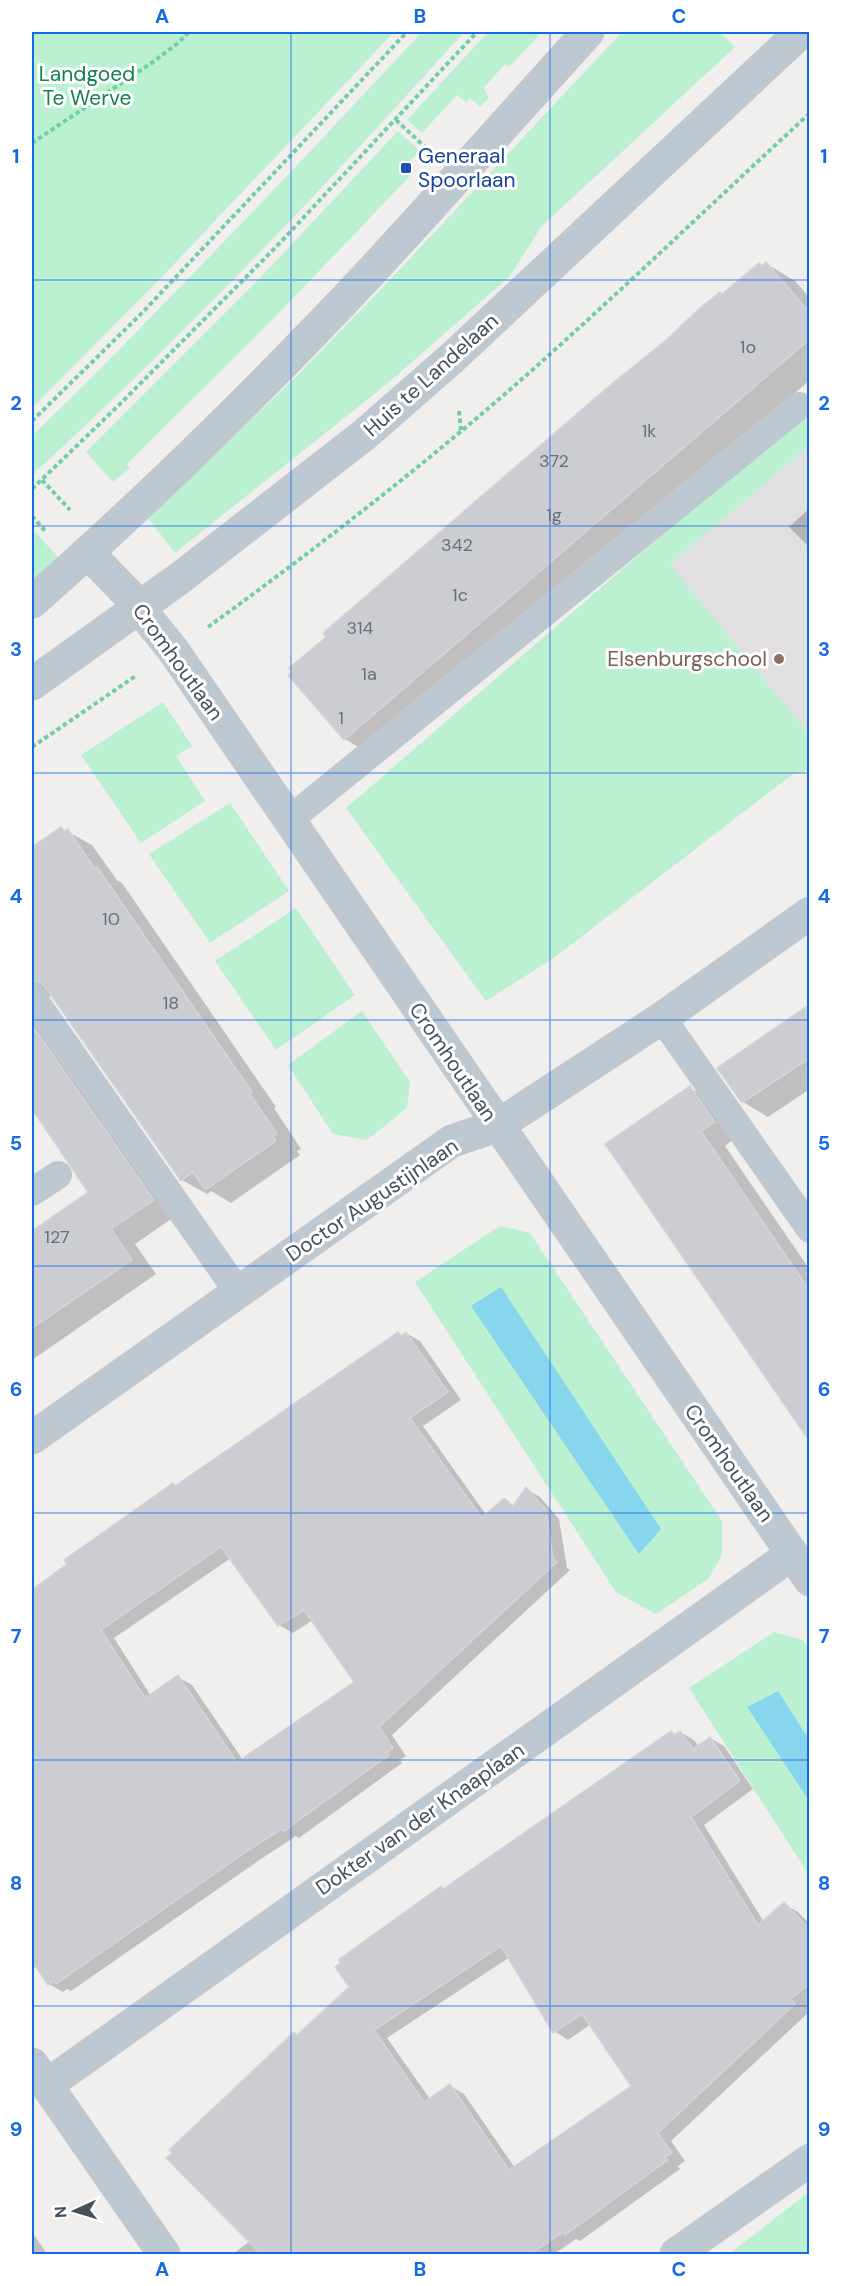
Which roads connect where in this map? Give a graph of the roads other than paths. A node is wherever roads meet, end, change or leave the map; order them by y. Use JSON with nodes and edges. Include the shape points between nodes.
{"nodes":[{"id":1,"x":588,"y":32,"type":"edge"},
{"id":2,"x":801,"y":32,"type":"edge"},
{"id":3,"x":800,"y":406,"type":"dead end"},
{"id":4,"x":88,"y":553,"type":"junction"},
{"id":5,"x":32,"y":602,"type":"edge"},
{"id":6,"x":140,"y":608,"type":"junction"},
{"id":7,"x":32,"y":684,"type":"edge"},
{"id":8,"x":289,"y":820,"type":"junction"},
{"id":9,"x":808,"y":919,"type":"edge"},
{"id":10,"x":32,"y":997,"type":"edge"},
{"id":11,"x":662,"y":1018,"type":"junction"},
{"id":12,"x":497,"y":1126,"type":"junction"},
{"id":13,"x":58,"y":1175,"type":"dead end"},
{"id":14,"x":32,"y":1192,"type":"edge"},
{"id":15,"x":810,"y":1230,"type":"edge"},
{"id":16,"x":238,"y":1293,"type":"junction"},
{"id":17,"x":32,"y":1438,"type":"edge"},
{"id":18,"x":801,"y":1567,"type":"edge"},
{"id":19,"x":39,"y":2074,"type":"edge"},
{"id":20,"x":810,"y":2160,"type":"edge"},
{"id":21,"x":164,"y":2254,"type":"edge"},
{"id":22,"x":676,"y":2254,"type":"edge"}],
"edges":[{"from":1,"to":4,"type":"street","via":[[336,309]]},
{"from":2,"to":6,"type":"street","name":"Huis te Landelaan","via":[[429,379],[317,474]]},
{"from":3,"to":8,"type":"lane"},
{"from":4,"to":5,"type":"street"},
{"from":4,"to":6,"type":"street","name":"Cromhoutlaan"},
{"from":6,"to":7,"type":"street","name":"Huis te Landelaan"},
{"from":6,"to":8,"type":"street","name":"Cromhoutlaan"},
{"from":8,"to":12,"type":"street","name":"Cromhoutlaan"},
{"from":9,"to":11,"type":"street","name":"Doctor Augustijnlaan"},
{"from":10,"to":16,"type":"lane"},
{"from":11,"to":12,"type":"street","name":"Doctor Augustijnlaan"},
{"from":11,"to":15,"type":"lane"},
{"from":12,"to":16,"type":"street","name":"Doctor Augustijnlaan","via":[[452,1141]]},
{"from":12,"to":18,"type":"street","name":"Cromhoutlaan"},
{"from":13,"to":14,"type":"lane"},
{"from":16,"to":17,"type":"street","name":"Doctor Augustijnlaan"},
{"from":18,"to":19,"type":"street","name":"Dokter van der Knaaplaan"},
{"from":19,"to":21,"type":"street"},
{"from":20,"to":22,"type":"street"}]}
